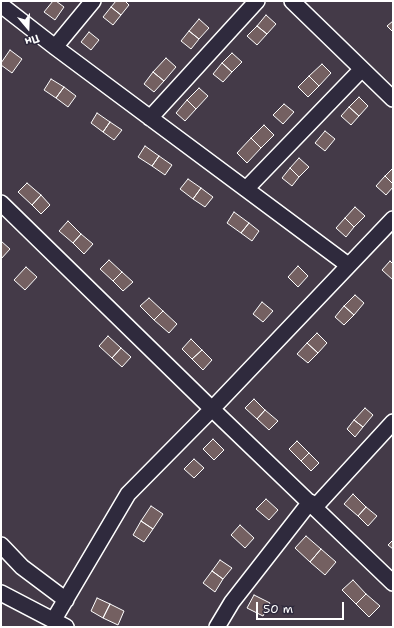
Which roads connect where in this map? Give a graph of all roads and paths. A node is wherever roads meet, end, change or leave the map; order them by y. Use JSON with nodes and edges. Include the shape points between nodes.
{"nodes":[{"id":1,"x":93,"y":1,"type":"edge"},
{"id":2,"x":257,"y":1,"type":"edge"},
{"id":3,"x":292,"y":1,"type":"edge"},
{"id":4,"x":1,"y":6,"type":"edge"},
{"id":5,"x":55,"y":47,"type":"junction"},
{"id":6,"x":362,"y":69,"type":"junction"},
{"id":7,"x":393,"y":100,"type":"edge"},
{"id":8,"x":150,"y":118,"type":"junction"},
{"id":9,"x":246,"y":189,"type":"junction"},
{"id":10,"x":1,"y":203,"type":"edge"},
{"id":11,"x":393,"y":219,"type":"edge"},
{"id":12,"x":348,"y":265,"type":"junction"},
{"id":13,"x":212,"y":409,"type":"junction"},
{"id":14,"x":393,"y":422,"type":"edge"},
{"id":15,"x":312,"y":505,"type":"junction"},
{"id":16,"x":1,"y":545,"type":"edge"},
{"id":17,"x":393,"y":583,"type":"edge"},
{"id":18,"x":1,"y":592,"type":"edge"},
{"id":19,"x":66,"y":600,"type":"junction"},
{"id":20,"x":60,"y":624,"type":"edge"},
{"id":21,"x":217,"y":627,"type":"edge"}],
"edges":[{"from":1,"to":5,"type":"street"},
{"from":2,"to":8,"type":"street"},
{"from":3,"to":6,"type":"street"},
{"from":4,"to":5,"type":"street"},
{"from":5,"to":8,"type":"street"},
{"from":6,"to":7,"type":"street"},
{"from":6,"to":9,"type":"street"},
{"from":8,"to":9,"type":"street"},
{"from":9,"to":12,"type":"street"},
{"from":10,"to":13,"type":"street"},
{"from":11,"to":12,"type":"street"},
{"from":12,"to":13,"type":"street"},
{"from":13,"to":15,"type":"street"},
{"from":13,"to":19,"type":"street","via":[[128,494]]},
{"from":14,"to":15,"type":"street"},
{"from":15,"to":17,"type":"street"},
{"from":15,"to":21,"type":"street","via":[[232,602]]},
{"from":16,"to":19,"type":"street","via":[[22,568]]},
{"from":18,"to":20,"type":"street"},
{"from":19,"to":20,"type":"street"}]}
